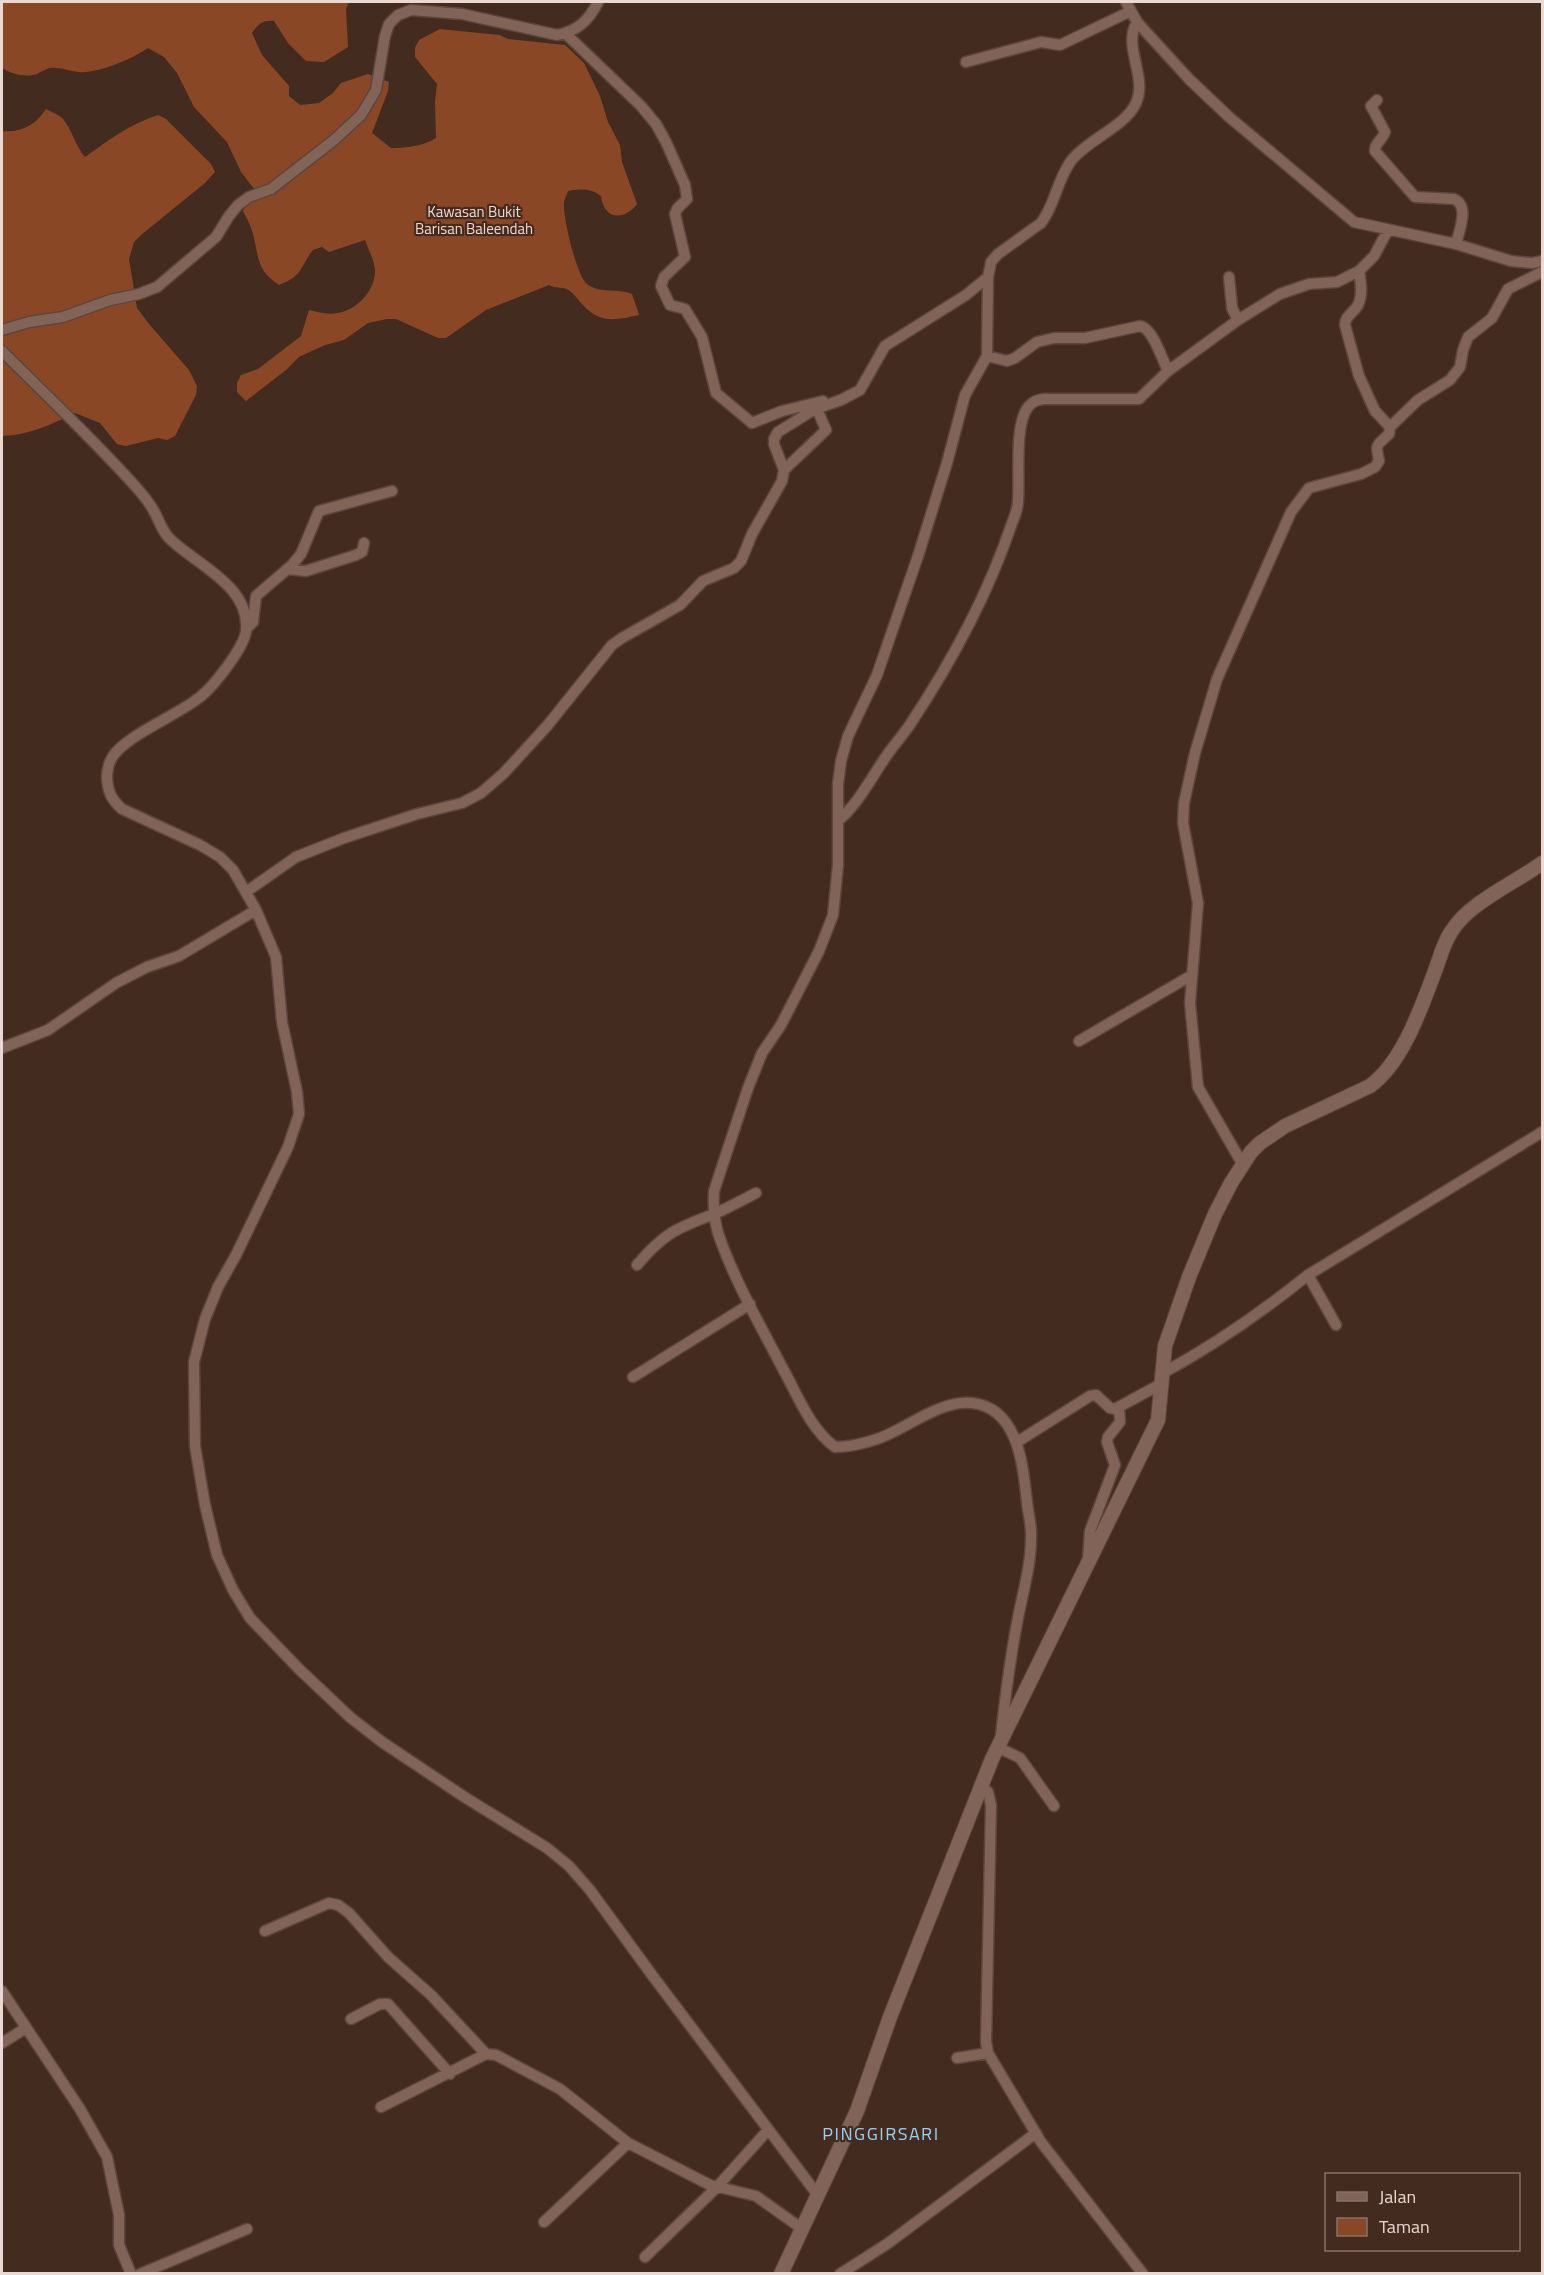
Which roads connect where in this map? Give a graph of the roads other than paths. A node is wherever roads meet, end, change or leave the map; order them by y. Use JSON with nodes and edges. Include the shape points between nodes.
{"nodes":[{"id":1,"x":598,"y":2,"type":"edge"},
{"id":2,"x":1128,"y":6,"type":"edge"},
{"id":3,"x":1137,"y":22,"type":"junction"},
{"id":4,"x":566,"y":34,"type":"junction"},
{"id":5,"x":966,"y":62,"type":"dead end"},
{"id":6,"x":1377,"y":100,"type":"dead end"},
{"id":7,"x":1388,"y":230,"type":"junction"},
{"id":8,"x":1456,"y":244,"type":"junction"},
{"id":9,"x":1542,"y":261,"type":"edge"},
{"id":10,"x":1359,"y":271,"type":"junction"},
{"id":11,"x":1542,"y":272,"type":"edge"},
{"id":12,"x":1229,"y":277,"type":"dead end"},
{"id":13,"x":988,"y":278,"type":"junction"},
{"id":14,"x":1238,"y":320,"type":"junction"},
{"id":15,"x":2,"y":330,"type":"edge"},
{"id":16,"x":2,"y":351,"type":"edge"},
{"id":17,"x":987,"y":356,"type":"junction"},
{"id":18,"x":1168,"y":370,"type":"junction"},
{"id":19,"x":863,"y":386,"type":"junction"},
{"id":20,"x":817,"y":409,"type":"junction"},
{"id":21,"x":1390,"y":427,"type":"junction"},
{"id":22,"x":784,"y":470,"type":"junction"},
{"id":23,"x":392,"y":491,"type":"dead end"},
{"id":24,"x":364,"y":543,"type":"dead end"},
{"id":25,"x":287,"y":569,"type":"junction"},
{"id":26,"x":246,"y":629,"type":"junction"},
{"id":27,"x":838,"y":821,"type":"junction"},
{"id":28,"x":1542,"y":863,"type":"edge"},
{"id":29,"x":246,"y":892,"type":"junction"},
{"id":30,"x":256,"y":910,"type":"junction"},
{"id":31,"x":1192,"y":975,"type":"junction"},
{"id":32,"x":1079,"y":1041,"type":"dead end"},
{"id":33,"x":2,"y":1048,"type":"edge"},
{"id":34,"x":1542,"y":1132,"type":"edge"},
{"id":35,"x":1243,"y":1165,"type":"junction"},
{"id":36,"x":756,"y":1193,"type":"dead end"},
{"id":37,"x":714,"y":1214,"type":"junction"},
{"id":38,"x":637,"y":1265,"type":"dead end"},
{"id":39,"x":1308,"y":1275,"type":"junction"},
{"id":40,"x":750,"y":1304,"type":"junction"},
{"id":41,"x":1336,"y":1325,"type":"dead end"},
{"id":42,"x":633,"y":1377,"type":"dead end"},
{"id":43,"x":1161,"y":1379,"type":"junction"},
{"id":44,"x":1119,"y":1408,"type":"junction"},
{"id":45,"x":1017,"y":1442,"type":"junction"},
{"id":46,"x":1088,"y":1560,"type":"junction"},
{"id":47,"x":998,"y":1745,"type":"junction"},
{"id":48,"x":980,"y":1785,"type":"junction"},
{"id":49,"x":1054,"y":1806,"type":"dead end"},
{"id":50,"x":265,"y":1930,"type":"dead end"},
{"id":51,"x":2,"y":1991,"type":"edge"},
{"id":52,"x":351,"y":2019,"type":"dead end"},
{"id":53,"x":26,"y":2028,"type":"junction"},
{"id":54,"x":2,"y":2043,"type":"edge"},
{"id":55,"x":988,"y":2053,"type":"junction"},
{"id":56,"x":486,"y":2054,"type":"junction"},
{"id":57,"x":957,"y":2058,"type":"dead end"},
{"id":58,"x":450,"y":2074,"type":"junction"},
{"id":59,"x":381,"y":2107,"type":"dead end"},
{"id":60,"x":768,"y":2130,"type":"junction"},
{"id":61,"x":1036,"y":2133,"type":"junction"},
{"id":62,"x":628,"y":2144,"type":"junction"},
{"id":63,"x":717,"y":2187,"type":"junction"},
{"id":64,"x":817,"y":2194,"type":"junction"},
{"id":65,"x":544,"y":2222,"type":"dead end"},
{"id":66,"x":801,"y":2228,"type":"junction"},
{"id":67,"x":247,"y":2229,"type":"dead end"},
{"id":68,"x":645,"y":2257,"type":"dead end"},
{"id":69,"x":784,"y":2272,"type":"edge"},
{"id":70,"x":131,"y":2274,"type":"edge"},
{"id":71,"x":140,"y":2274,"type":"edge"},
{"id":72,"x":840,"y":2274,"type":"edge"},
{"id":73,"x":1143,"y":2274,"type":"edge"}],
"edges":[{"from":1,"to":4,"type":"street","via":[[584,24]]},
{"from":2,"to":3,"type":"street"},
{"from":2,"to":5,"type":"street","via":[[1060,45],[1041,42]]},
{"from":3,"to":7,"type":"street","via":[[1228,116],[1349,219]]},
{"from":3,"to":13,"type":"street","via":[[1132,43],[1139,79],[1136,103],[1072,160],[1046,217],[998,254],[991,262]]},
{"from":4,"to":15,"type":"street","via":[[462,14],[411,10],[398,15],[385,36],[376,90],[361,115],[271,189],[238,205],[216,237],[157,287],[63,317]]},
{"from":4,"to":19,"type":"street","via":[[656,124],[685,185],[687,198],[675,214],[686,257],[664,277],[661,286],[670,305],[686,310],[701,333],[718,395],[752,423]]},
{"from":6,"to":8,"type":"street","via":[[1371,106],[1385,132],[1375,151],[1415,196],[1454,199],[1462,207]]},
{"from":7,"to":8,"type":"street"},
{"from":7,"to":10,"type":"street","via":[[1374,256]]},
{"from":8,"to":9,"type":"street","via":[[1511,261]]},
{"from":10,"to":14,"type":"street","via":[[1337,282],[1285,291]]},
{"from":10,"to":21,"type":"street","via":[[1358,304],[1345,325],[1359,376],[1375,411]]},
{"from":11,"to":21,"type":"street","via":[[1508,289],[1492,318],[1468,337],[1460,367],[1450,380],[1418,400]]},
{"from":12,"to":14,"type":"street","via":[[1232,308]]},
{"from":13,"to":17,"type":"street"},
{"from":13,"to":19,"type":"street","via":[[885,346]]},
{"from":14,"to":18,"type":"street"},
{"from":16,"to":26,"type":"street","via":[[149,502],[167,536],[231,589],[241,602]]},
{"from":17,"to":18,"type":"street","via":[[1007,361],[1037,342],[1085,338],[1140,326],[1150,333]]},
{"from":17,"to":27,"type":"street","via":[[964,395],[918,556],[877,675],[848,736],[839,773]]},
{"from":18,"to":27,"type":"street","via":[[1139,399],[1044,399],[1026,409],[1019,453],[1018,507],[976,614],[908,728],[871,783]]},
{"from":19,"to":20,"type":"street"},
{"from":20,"to":22,"type":"street","via":[[826,430]]},
{"from":20,"to":22,"type":"street","via":[[776,434],[774,444]]},
{"from":21,"to":31,"type":"street","via":[[1389,434],[1377,443],[1379,461],[1375,467],[1338,482],[1309,488],[1293,508],[1217,679],[1184,803],[1183,823],[1198,903]]},
{"from":22,"to":29,"type":"street","via":[[741,561],[703,581],[680,605],[612,645],[547,726],[481,793],[462,803],[354,834],[296,858]]},
{"from":23,"to":25,"type":"street","via":[[319,511],[300,554]]},
{"from":24,"to":25,"type":"street","via":[[362,552],[356,555],[306,571]]},
{"from":25,"to":26,"type":"street","via":[[256,596],[252,622]]},
{"from":26,"to":29,"type":"street","via":[[216,683],[134,738],[113,755],[107,770],[112,800],[122,809],[220,857]]},
{"from":27,"to":37,"type":"street","via":[[833,915],[781,1025],[762,1053],[718,1174]]},
{"from":28,"to":35,"type":"street","via":[[1480,904],[1454,927],[1420,1010],[1381,1077],[1341,1102],[1277,1132],[1260,1143]]},
{"from":29,"to":30,"type":"street"},
{"from":30,"to":33,"type":"street","via":[[179,956],[116,983],[48,1030]]},
{"from":30,"to":60,"type":"street","via":[[276,957],[282,1022],[299,1114],[288,1146],[218,1287],[194,1362],[195,1446],[217,1555],[250,1618],[351,1718],[569,1866]]},
{"from":31,"to":32,"type":"street"},
{"from":31,"to":35,"type":"street","via":[[1190,1003],[1198,1087]]},
{"from":34,"to":39,"type":"street"},
{"from":35,"to":43,"type":"street","via":[[1215,1214],[1189,1277],[1165,1346]]},
{"from":36,"to":37,"type":"street"},
{"from":37,"to":38,"type":"street","via":[[684,1224],[654,1245]]},
{"from":37,"to":40,"type":"street"},
{"from":39,"to":41,"type":"street"},
{"from":39,"to":43,"type":"street"},
{"from":40,"to":42,"type":"street"},
{"from":40,"to":45,"type":"street","via":[[820,1434],[835,1447],[881,1437],[961,1403],[987,1407],[998,1415]]},
{"from":43,"to":44,"type":"street"},
{"from":43,"to":46,"type":"street","via":[[1158,1420]]},
{"from":44,"to":45,"type":"street","via":[[1112,1409],[1093,1395]]},
{"from":44,"to":46,"type":"street","via":[[1120,1422],[1107,1442],[1115,1465],[1090,1531]]},
{"from":45,"to":47,"type":"street","via":[[1032,1536]]},
{"from":46,"to":47,"type":"street"},
{"from":47,"to":48,"type":"street"},
{"from":47,"to":49,"type":"street","via":[[1020,1758]]},
{"from":48,"to":55,"type":"street","via":[[988,1792],[991,1805]]},
{"from":48,"to":64,"type":"street","via":[[857,2111]]},
{"from":50,"to":56,"type":"street","via":[[329,1903],[338,1905]]},
{"from":51,"to":53,"type":"street"},
{"from":52,"to":58,"type":"street","via":[[387,2004]]},
{"from":53,"to":54,"type":"street"},
{"from":53,"to":70,"type":"street","via":[[107,2157],[119,2214],[119,2245]]},
{"from":55,"to":57,"type":"street"},
{"from":55,"to":61,"type":"street"},
{"from":56,"to":58,"type":"street"},
{"from":56,"to":62,"type":"street","via":[[496,2055],[560,2089]]},
{"from":58,"to":59,"type":"street"},
{"from":60,"to":63,"type":"street"},
{"from":60,"to":64,"type":"street"},
{"from":61,"to":72,"type":"street","via":[[887,2244]]},
{"from":61,"to":73,"type":"street"},
{"from":62,"to":63,"type":"street"},
{"from":62,"to":65,"type":"street"},
{"from":63,"to":66,"type":"street","via":[[756,2196]]},
{"from":63,"to":68,"type":"street"},
{"from":64,"to":66,"type":"street"},
{"from":66,"to":69,"type":"street"},
{"from":67,"to":71,"type":"street"}]}
